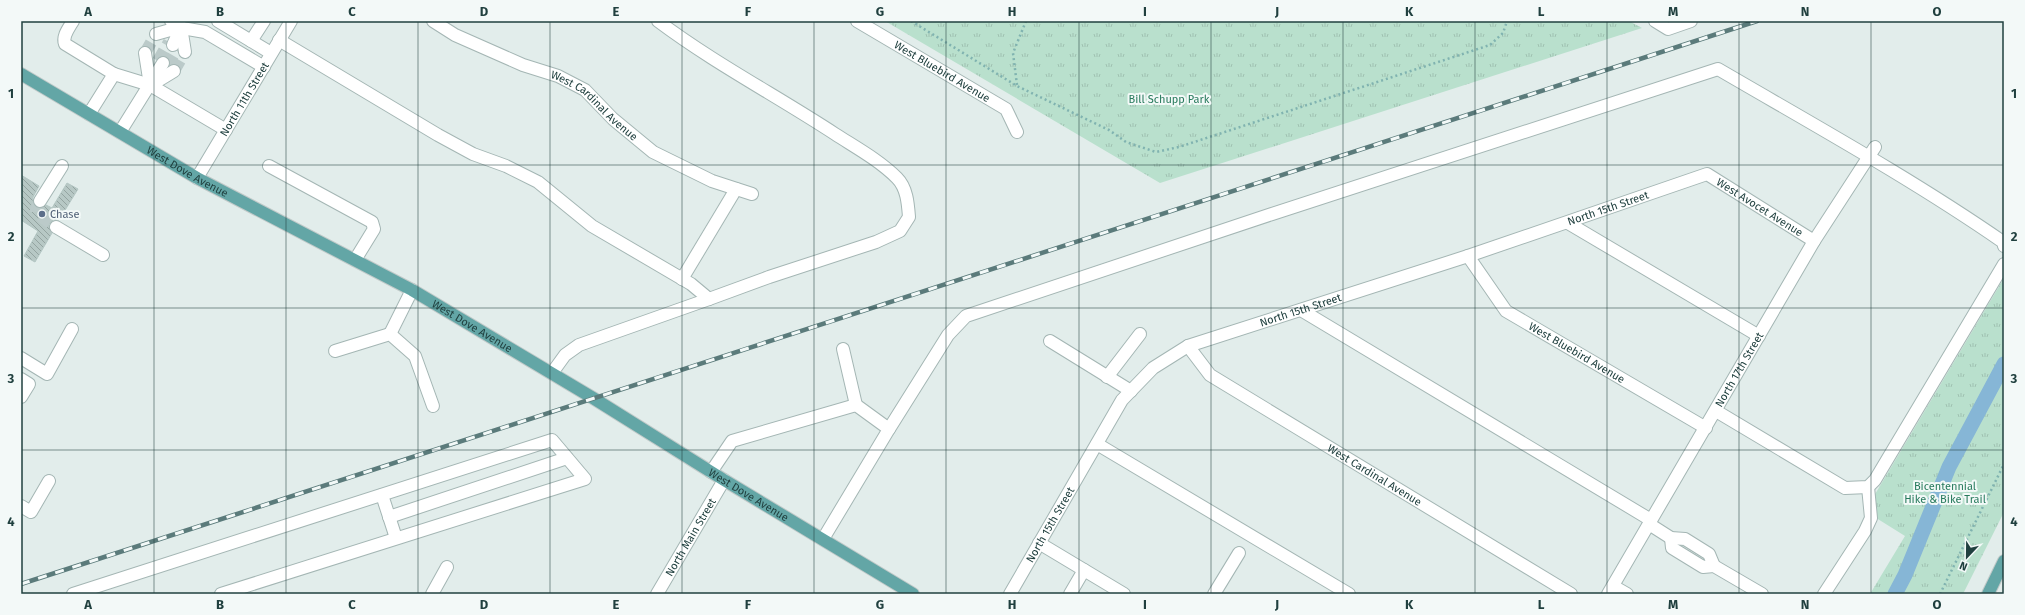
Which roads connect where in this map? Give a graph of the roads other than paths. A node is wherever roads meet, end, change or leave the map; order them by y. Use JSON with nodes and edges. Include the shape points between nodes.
{"nodes":[{"id":1,"x":73,"y":21,"type":"edge"},
{"id":2,"x":218,"y":21,"type":"edge"},
{"id":3,"x":264,"y":21,"type":"edge"},
{"id":4,"x":291,"y":21,"type":"edge"},
{"id":5,"x":433,"y":21,"type":"edge"},
{"id":6,"x":658,"y":21,"type":"edge"},
{"id":7,"x":857,"y":21,"type":"edge"},
{"id":8,"x":1655,"y":21,"type":"edge"},
{"id":9,"x":1690,"y":21,"type":"edge"},
{"id":10,"x":176,"y":24,"type":"edge"},
{"id":11,"x":279,"y":40,"type":"junction"},
{"id":12,"x":252,"y":41,"type":"junction"},
{"id":13,"x":271,"y":54,"type":"junction"},
{"id":14,"x":264,"y":67,"type":"junction"},
{"id":15,"x":21,"y":74,"type":"edge"},
{"id":16,"x":114,"y":74,"type":"junction"},
{"id":17,"x":150,"y":85,"type":"junction"},
{"id":18,"x":89,"y":114,"type":"junction"},
{"id":19,"x":226,"y":130,"type":"junction"},
{"id":20,"x":120,"y":132,"type":"junction"},
{"id":21,"x":1017,"y":132,"type":"dead end"},
{"id":22,"x":1872,"y":152,"type":"junction"},
{"id":23,"x":62,"y":166,"type":"dead end"},
{"id":24,"x":269,"y":166,"type":"dead end"},
{"id":25,"x":1707,"y":174,"type":"joint"},
{"id":26,"x":197,"y":178,"type":"junction"},
{"id":27,"x":736,"y":189,"type":"junction"},
{"id":28,"x":752,"y":194,"type":"dead end"},
{"id":29,"x":40,"y":201,"type":"tunnel mouth"},
{"id":30,"x":1568,"y":223,"type":"junction"},
{"id":31,"x":56,"y":227,"type":"tunnel mouth"},
{"id":32,"x":1814,"y":241,"type":"junction"},
{"id":33,"x":2004,"y":246,"type":"edge"},
{"id":34,"x":103,"y":255,"type":"dead end"},
{"id":35,"x":1468,"y":256,"type":"junction"},
{"id":36,"x":355,"y":260,"type":"junction"},
{"id":37,"x":2004,"y":264,"type":"edge"},
{"id":38,"x":682,"y":279,"type":"junction"},
{"id":39,"x":412,"y":290,"type":"junction"},
{"id":40,"x":709,"y":299,"type":"junction"},
{"id":41,"x":1301,"y":310,"type":"junction"},
{"id":42,"x":72,"y":329,"type":"dead end"},
{"id":43,"x":390,"y":334,"type":"junction"},
{"id":44,"x":1140,"y":334,"type":"dead end"},
{"id":45,"x":1759,"y":336,"type":"junction"},
{"id":46,"x":1050,"y":341,"type":"dead end"},
{"id":47,"x":1188,"y":346,"type":"junction"},
{"id":48,"x":843,"y":349,"type":"dead end"},
{"id":49,"x":336,"y":351,"type":"dead end"},
{"id":50,"x":21,"y":358,"type":"edge"},
{"id":51,"x":552,"y":373,"type":"junction"},
{"id":52,"x":1107,"y":377,"type":"junction"},
{"id":53,"x":21,"y":379,"type":"edge"},
{"id":54,"x":1131,"y":391,"type":"junction"},
{"id":55,"x":21,"y":397,"type":"edge"},
{"id":56,"x":856,"y":405,"type":"junction"},
{"id":57,"x":433,"y":406,"type":"dead end"},
{"id":58,"x":1716,"y":411,"type":"junction"},
{"id":59,"x":1706,"y":428,"type":"junction"},
{"id":60,"x":889,"y":429,"type":"junction"},
{"id":61,"x":1097,"y":444,"type":"junction"},
{"id":62,"x":567,"y":458,"type":"junction"},
{"id":63,"x":711,"y":472,"type":"junction"},
{"id":64,"x":724,"y":480,"type":"junction"},
{"id":65,"x":49,"y":481,"type":"dead end"},
{"id":66,"x":1868,"y":487,"type":"junction"},
{"id":67,"x":382,"y":495,"type":"junction"},
{"id":68,"x":21,"y":506,"type":"edge"},
{"id":69,"x":389,"y":517,"type":"junction"},
{"id":70,"x":1650,"y":522,"type":"junction"},
{"id":71,"x":396,"y":538,"type":"junction"},
{"id":72,"x":823,"y":539,"type":"junction"},
{"id":73,"x":1039,"y":543,"type":"junction"},
{"id":74,"x":1239,"y":553,"type":"dead end"},
{"id":75,"x":2004,"y":561,"type":"edge"},
{"id":76,"x":447,"y":567,"type":"dead end"},
{"id":77,"x":1084,"y":570,"type":"junction"},
{"id":78,"x":1611,"y":590,"type":"edge"},
{"id":79,"x":73,"y":594,"type":"edge"},
{"id":80,"x":221,"y":594,"type":"edge"},
{"id":81,"x":432,"y":594,"type":"edge"},
{"id":82,"x":657,"y":594,"type":"edge"},
{"id":83,"x":913,"y":594,"type":"edge"},
{"id":84,"x":1010,"y":594,"type":"edge"},
{"id":85,"x":1070,"y":594,"type":"edge"},
{"id":86,"x":1124,"y":594,"type":"edge"},
{"id":87,"x":1214,"y":594,"type":"edge"},
{"id":88,"x":1348,"y":594,"type":"edge"},
{"id":89,"x":1571,"y":594,"type":"edge"},
{"id":90,"x":1627,"y":594,"type":"edge"},
{"id":91,"x":1762,"y":594,"type":"edge"},
{"id":92,"x":1824,"y":594,"type":"edge"},
{"id":93,"x":1988,"y":594,"type":"edge"}],
"edges":[{"from":1,"to":16,"type":"street","via":[[65,34],[65,44]]},
{"from":2,"to":12,"type":"street"},
{"from":3,"to":12,"type":"street"},
{"from":4,"to":11,"type":"street","name":"North 11th Street"},
{"from":5,"to":27,"type":"street","name":"West Cardinal Avenue","via":[[455,35],[523,65],[558,76],[584,90],[613,119],[653,152],[712,181]]},
{"from":6,"to":40,"type":"street","via":[[696,48],[878,163],[898,178],[908,198],[909,217],[900,231],[876,242]]},
{"from":7,"to":21,"type":"street","name":"West Bluebird Avenue","via":[[1006,109]]},
{"from":8,"to":9,"type":"street","via":[[1668,29]]},
{"from":10,"to":10,"type":"street","via":[[171,43]]},
{"from":10,"to":14,"type":"street","via":[[205,32]]},
{"from":11,"to":13,"type":"street","name":"North 11th Street"},
{"from":11,"to":38,"type":"street","via":[[438,135],[473,154],[506,166],[538,182],[592,226]]},
{"from":12,"to":13,"type":"street"},
{"from":13,"to":14,"type":"street","name":"North 11th Street"},
{"from":14,"to":19,"type":"street","name":"North 11th Street"},
{"from":15,"to":18,"type":"main road","name":"West Dove Avenue"},
{"from":16,"to":17,"type":"street"},
{"from":16,"to":18,"type":"street"},
{"from":17,"to":17,"type":"street","via":[[160,62]]},
{"from":17,"to":19,"type":"street"},
{"from":17,"to":20,"type":"street"},
{"from":18,"to":20,"type":"main road","name":"West Dove Avenue"},
{"from":19,"to":26,"type":"street","name":"North 11th Street"},
{"from":20,"to":26,"type":"main road","name":"West Dove Avenue"},
{"from":22,"to":32,"type":"street","name":"North 17th Street"},
{"from":22,"to":33,"type":"street","via":[[2003,242]]},
{"from":22,"to":60,"type":"street","via":[[1718,69],[966,316],[948,335]]},
{"from":23,"to":29,"type":"street"},
{"from":24,"to":36,"type":"street","via":[[372,222],[374,229]]},
{"from":25,"to":30,"type":"street","name":"North 15th Street"},
{"from":25,"to":32,"type":"street","name":"West Avocet Avenue"},
{"from":26,"to":36,"type":"main road","name":"West Dove Avenue"},
{"from":27,"to":28,"type":"street","name":"West Cardinal Avenue"},
{"from":27,"to":38,"type":"street"},
{"from":30,"to":35,"type":"street","name":"North 15th Street"},
{"from":30,"to":45,"type":"street"},
{"from":31,"to":34,"type":"street"},
{"from":32,"to":45,"type":"street","name":"North 17th Street"},
{"from":35,"to":41,"type":"street","name":"North 15th Street"},
{"from":35,"to":59,"type":"street","name":"West Bluebird Avenue","via":[[1506,311]]},
{"from":36,"to":39,"type":"main road","name":"West Dove Avenue"},
{"from":37,"to":66,"type":"street","via":[[1879,473]]},
{"from":38,"to":40,"type":"street"},
{"from":39,"to":43,"type":"street"},
{"from":39,"to":51,"type":"main road","name":"West Dove Avenue"},
{"from":40,"to":51,"type":"street","via":[[580,345],[565,355]]},
{"from":41,"to":47,"type":"street","name":"North 15th Street"},
{"from":41,"to":70,"type":"street"},
{"from":42,"to":50,"type":"street","via":[[47,374]]},
{"from":43,"to":49,"type":"street"},
{"from":43,"to":57,"type":"street","via":[[415,356]]},
{"from":44,"to":52,"type":"street"},
{"from":45,"to":58,"type":"street","name":"North 17th Street"},
{"from":46,"to":52,"type":"street"},
{"from":47,"to":54,"type":"street","name":"North 15th Street","via":[[1154,368]]},
{"from":47,"to":89,"type":"street","name":"West Cardinal Avenue","via":[[1210,374]]},
{"from":48,"to":56,"type":"street"},
{"from":51,"to":63,"type":"main road","name":"West Dove Avenue"},
{"from":52,"to":54,"type":"street"},
{"from":53,"to":55,"type":"street","via":[[29,384]]},
{"from":54,"to":61,"type":"street","name":"North 15th Street","via":[[1122,400]]},
{"from":56,"to":60,"type":"street"},
{"from":56,"to":63,"type":"street","via":[[732,441]]},
{"from":58,"to":59,"type":"street","name":"North 17th Street"},
{"from":58,"to":66,"type":"street","via":[[1845,488]]},
{"from":59,"to":70,"type":"street","name":"North 17th Street"},
{"from":60,"to":72,"type":"street"},
{"from":61,"to":73,"type":"street","name":"North 15th Street"},
{"from":61,"to":88,"type":"street"},
{"from":62,"to":67,"type":"street","via":[[552,440]]},
{"from":62,"to":69,"type":"street"},
{"from":62,"to":71,"type":"street","via":[[585,479]]},
{"from":63,"to":64,"type":"main road","name":"West Dove Avenue"},
{"from":64,"to":72,"type":"main road","name":"West Dove Avenue"},
{"from":64,"to":82,"type":"street","name":"North Main Street"},
{"from":65,"to":68,"type":"street","via":[[31,512]]},
{"from":66,"to":92,"type":"street","via":[[1871,518]]},
{"from":67,"to":69,"type":"street"},
{"from":67,"to":79,"type":"street"},
{"from":69,"to":71,"type":"street"},
{"from":70,"to":78,"type":"street","name":"North 17th Street"},
{"from":70,"to":91,"type":"street","via":[[1671,538],[1672,548],[1703,567],[1714,566]]},
{"from":71,"to":80,"type":"street"},
{"from":72,"to":83,"type":"main road","name":"West Dove Avenue"},
{"from":73,"to":77,"type":"street"},
{"from":73,"to":84,"type":"street","name":"North 15th Street"},
{"from":74,"to":87,"type":"street"},
{"from":75,"to":93,"type":"main road"},
{"from":76,"to":81,"type":"street"},
{"from":77,"to":85,"type":"street"},
{"from":77,"to":86,"type":"street"},
{"from":78,"to":90,"type":"street"}]}
